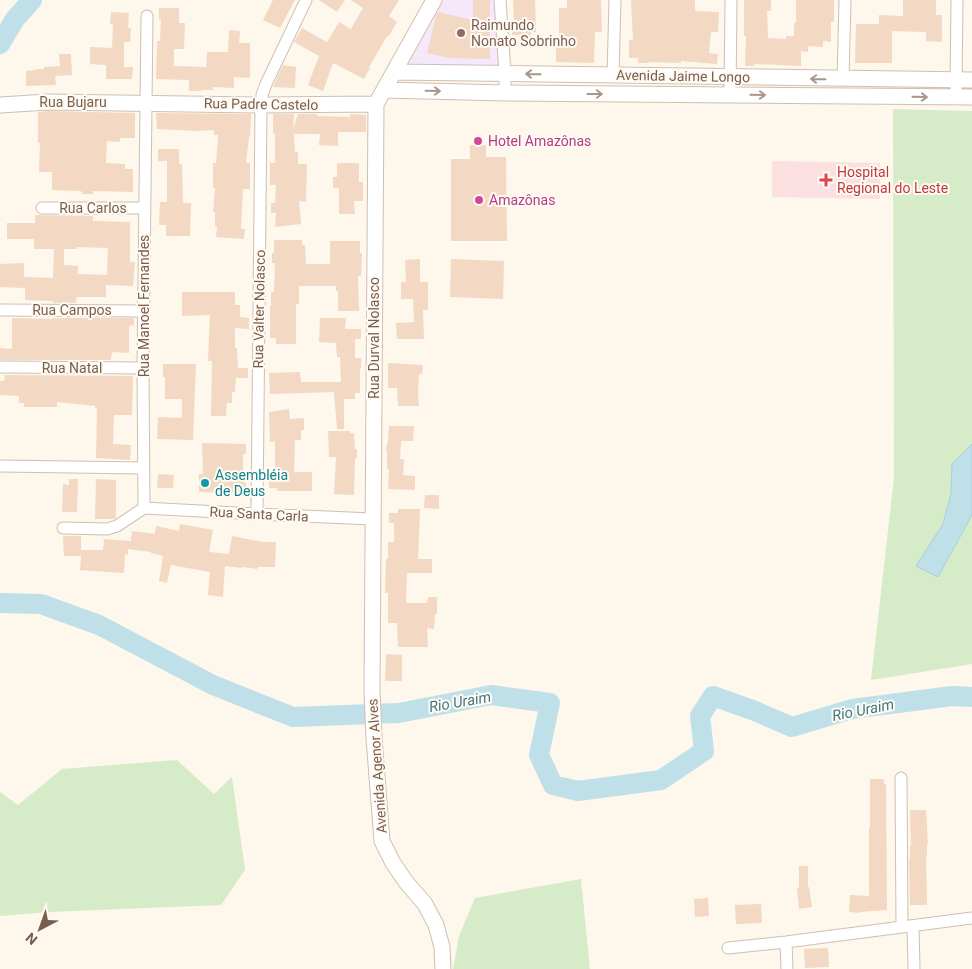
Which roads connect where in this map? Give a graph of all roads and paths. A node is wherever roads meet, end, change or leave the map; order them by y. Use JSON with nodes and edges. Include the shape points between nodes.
{"nodes":[{"id":1,"x":306,"y":0,"type":"edge"},
{"id":2,"x":434,"y":0,"type":"edge"},
{"id":3,"x":500,"y":0,"type":"edge"},
{"id":4,"x":615,"y":0,"type":"edge"},
{"id":5,"x":730,"y":0,"type":"edge"},
{"id":6,"x":845,"y":0,"type":"edge"},
{"id":7,"x":957,"y":0,"type":"edge"},
{"id":8,"x":147,"y":16,"type":"dead end"},
{"id":9,"x":394,"y":72,"type":"junction"},
{"id":10,"x":505,"y":73,"type":"junction"},
{"id":11,"x":613,"y":75,"type":"junction"},
{"id":12,"x":730,"y":78,"type":"junction"},
{"id":13,"x":843,"y":79,"type":"junction"},
{"id":14,"x":956,"y":80,"type":"junction"},
{"id":15,"x":972,"y":80,"type":"edge"},
{"id":16,"x":384,"y":90,"type":"junction"},
{"id":17,"x":505,"y":93,"type":"junction"},
{"id":18,"x":730,"y":94,"type":"junction"},
{"id":19,"x":956,"y":97,"type":"junction"},
{"id":20,"x":972,"y":97,"type":"edge"},
{"id":21,"x":146,"y":102,"type":"junction"},
{"id":22,"x":376,"y":104,"type":"junction"},
{"id":23,"x":0,"y":105,"type":"edge"},
{"id":24,"x":261,"y":105,"type":"junction"},
{"id":25,"x":42,"y":208,"type":"dead end"},
{"id":26,"x":144,"y":208,"type":"junction"},
{"id":27,"x":0,"y":310,"type":"edge"},
{"id":28,"x":144,"y":311,"type":"junction"},
{"id":29,"x":0,"y":367,"type":"edge"},
{"id":30,"x":144,"y":368,"type":"junction"},
{"id":31,"x":0,"y":466,"type":"edge"},
{"id":32,"x":143,"y":468,"type":"junction"},
{"id":33,"x":144,"y":508,"type":"junction"},
{"id":34,"x":257,"y":514,"type":"junction"},
{"id":35,"x":373,"y":519,"type":"junction"},
{"id":36,"x":63,"y":528,"type":"dead end"},
{"id":37,"x":372,"y":690,"type":"joint"},
{"id":38,"x":901,"y":778,"type":"dead end"},
{"id":39,"x":972,"y":918,"type":"edge"},
{"id":40,"x":908,"y":926,"type":"junction"},
{"id":41,"x":786,"y":942,"type":"junction"},
{"id":42,"x":728,"y":948,"type":"dead end"},
{"id":43,"x":443,"y":969,"type":"edge"},
{"id":44,"x":787,"y":969,"type":"edge"},
{"id":45,"x":914,"y":969,"type":"edge"}],
"edges":[{"from":1,"to":24,"type":"street","name":"Rua Valter Nolasco","via":[[266,84]]},
{"from":2,"to":9,"type":"street","name":"Rua Durval Nolasco"},
{"from":3,"to":10,"type":"street"},
{"from":4,"to":11,"type":"street"},
{"from":5,"to":12,"type":"street"},
{"from":6,"to":13,"type":"street"},
{"from":7,"to":14,"type":"street"},
{"from":8,"to":21,"type":"street","name":"Rua Manoel Fernandes"},
{"from":9,"to":10,"type":"street","name":"Avenida Jaime Longo"},
{"from":9,"to":16,"type":"street","name":"Rua Durval Nolasco"},
{"from":11,"to":10,"type":"street","name":"Avenida Jaime Longo","one_way":true},
{"from":10,"to":17,"type":"street"},
{"from":11,"to":12,"type":"street","name":"Avenida Jaime Longo"},
{"from":13,"to":12,"type":"street","name":"Avenida Jaime Longo","one_way":true},
{"from":12,"to":18,"type":"street"},
{"from":13,"to":14,"type":"street","name":"Avenida Jaime Longo"},
{"from":14,"to":15,"type":"street","name":"Avenida Jaime Longo"},
{"from":14,"to":19,"type":"street"},
{"from":16,"to":17,"type":"street","one_way":true},
{"from":16,"to":22,"type":"street","name":"Rua Durval Nolasco"},
{"from":17,"to":18,"type":"street","one_way":true},
{"from":18,"to":19,"type":"street","one_way":true},
{"from":19,"to":20,"type":"street"},
{"from":21,"to":23,"type":"street","name":"Rua Bujaru"},
{"from":21,"to":24,"type":"street","name":"Rua Padre Castelo"},
{"from":21,"to":26,"type":"street","name":"Rua Manoel Fernandes"},
{"from":22,"to":24,"type":"street","name":"Rua Padre Castelo"},
{"from":22,"to":35,"type":"street","name":"Rua Durval Nolasco"},
{"from":24,"to":34,"type":"street","name":"Rua Valter Nolasco"},
{"from":25,"to":26,"type":"street","name":"Rua Carlos"},
{"from":26,"to":28,"type":"street","name":"Rua Manoel Fernandes"},
{"from":27,"to":28,"type":"street","name":"Rua Campos"},
{"from":28,"to":30,"type":"street","name":"Rua Manoel Fernandes"},
{"from":29,"to":30,"type":"street","name":"Rua Natal"},
{"from":30,"to":32,"type":"street","name":"Rua Manoel Fernandes"},
{"from":31,"to":32,"type":"street"},
{"from":32,"to":33,"type":"street","name":"Rua Manoel Fernandes"},
{"from":33,"to":34,"type":"street","name":"Rua Santa Carla"},
{"from":33,"to":36,"type":"street","via":[[107,529]]},
{"from":34,"to":35,"type":"street","name":"Rua Santa Carla"},
{"from":35,"to":37,"type":"street","name":"Rua Durval Nolasco"},
{"from":37,"to":43,"type":"street","name":"Avenida Agenor Alves","via":[[382,841],[393,863],[425,904],[436,924]]},
{"from":38,"to":40,"type":"street"},
{"from":39,"to":40,"type":"street"},
{"from":40,"to":41,"type":"street"},
{"from":40,"to":45,"type":"street"},
{"from":41,"to":42,"type":"street"},
{"from":41,"to":44,"type":"street"}]}
